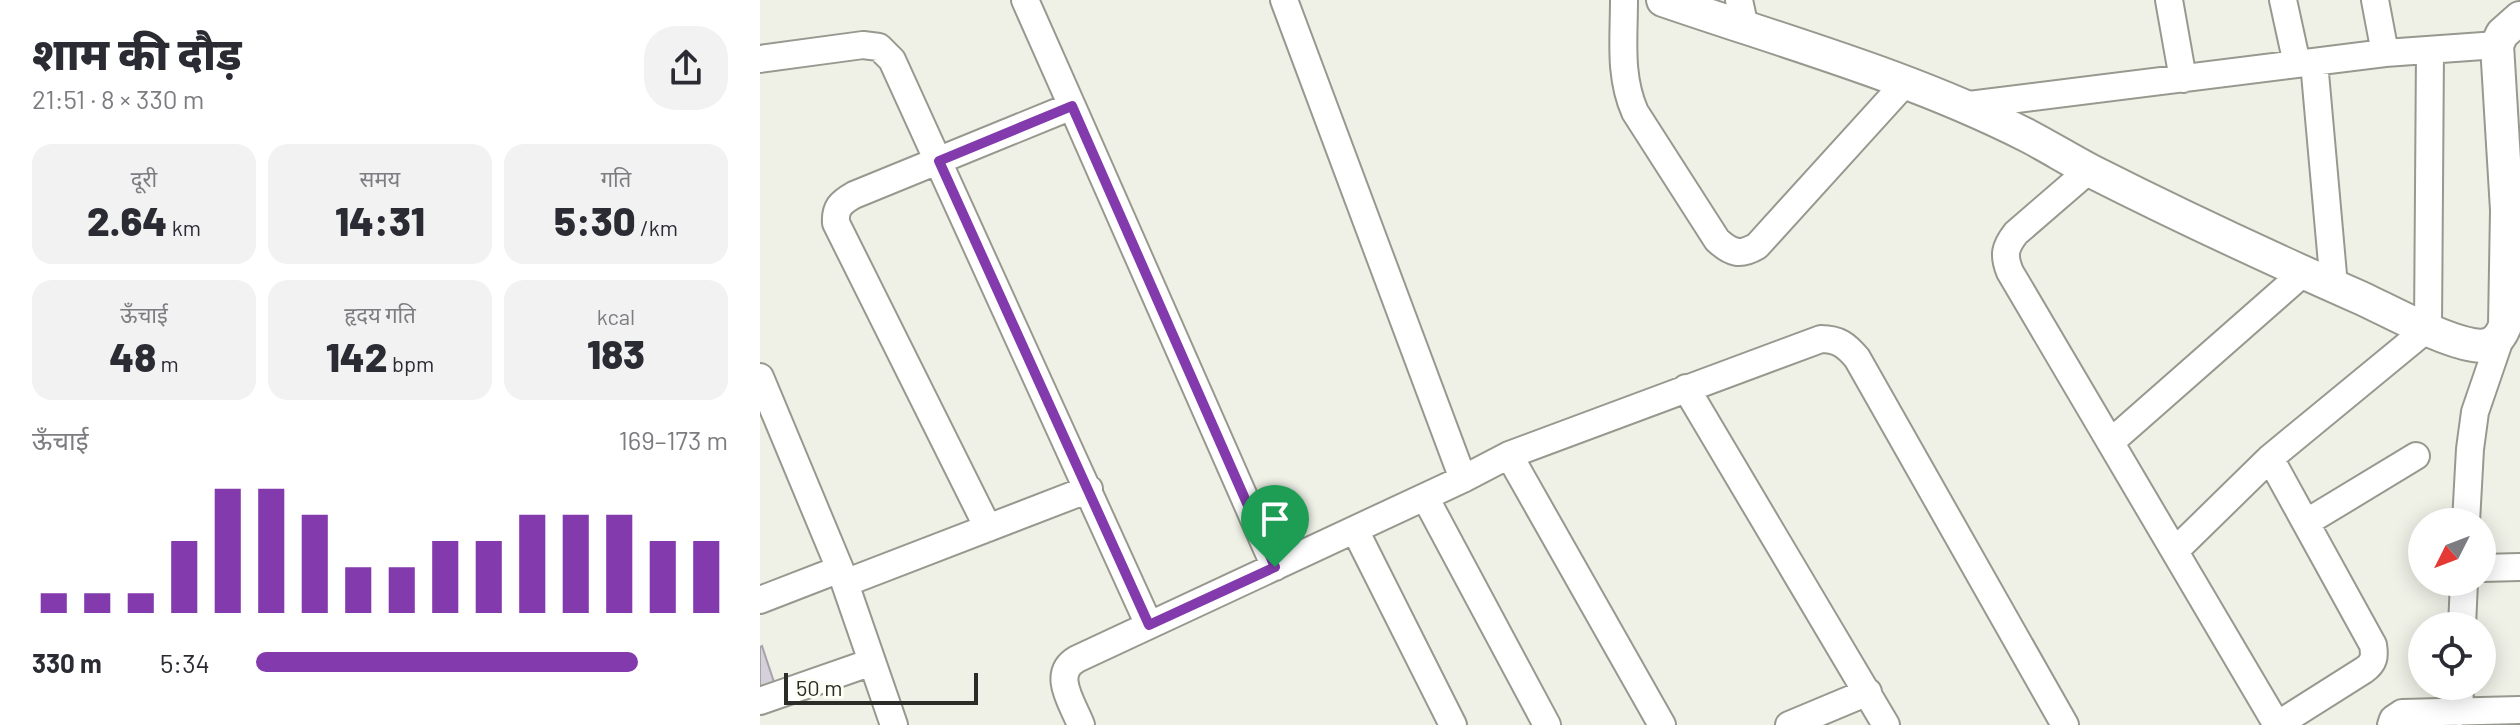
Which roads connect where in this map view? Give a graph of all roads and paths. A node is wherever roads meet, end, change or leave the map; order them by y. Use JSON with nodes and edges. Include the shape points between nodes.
{"nodes":[{"id":1,"x":1025,"y":0,"type":"edge"},
{"id":2,"x":1284,"y":0,"type":"edge"},
{"id":3,"x":1624,"y":0,"type":"edge"},
{"id":4,"x":1663,"y":0,"type":"edge"},
{"id":5,"x":2169,"y":0,"type":"edge"},
{"id":6,"x":2283,"y":0,"type":"edge"},
{"id":7,"x":2375,"y":0,"type":"edge"},
{"id":8,"x":1742,"y":14,"type":"edge"},
{"id":9,"x":2520,"y":18,"type":"edge"},
{"id":10,"x":2497,"y":45,"type":"junction"},
{"id":11,"x":2430,"y":50,"type":"junction"},
{"id":12,"x":2385,"y":53,"type":"junction"},
{"id":13,"x":760,"y":59,"type":"edge"},
{"id":14,"x":2305,"y":63,"type":"junction"},
{"id":15,"x":2183,"y":79,"type":"junction"},
{"id":16,"x":1905,"y":83,"type":"junction"},
{"id":17,"x":1072,"y":106,"type":"junction"},
{"id":18,"x":1961,"y":106,"type":"junction"},
{"id":19,"x":939,"y":161,"type":"junction"},
{"id":20,"x":2089,"y":170,"type":"junction"},
{"id":21,"x":2303,"y":273,"type":"junction"},
{"id":22,"x":2334,"y":286,"type":"junction"},
{"id":23,"x":2428,"y":328,"type":"junction"},
{"id":24,"x":2500,"y":339,"type":"junction"},
{"id":25,"x":760,"y":377,"type":"edge"},
{"id":26,"x":1686,"y":388,"type":"junction"},
{"id":27,"x":2112,"y":441,"type":"junction"},
{"id":28,"x":1509,"y":455,"type":"junction"},
{"id":29,"x":2416,"y":456,"type":"dead end"},
{"id":30,"x":2270,"y":458,"type":"junction"},
{"id":31,"x":1463,"y":479,"type":"junction"},
{"id":32,"x":1089,"y":489,"type":"junction"},
{"id":33,"x":1425,"y":497,"type":"junction"},
{"id":34,"x":2467,"y":508,"type":"edge"},
{"id":35,"x":2307,"y":522,"type":"junction"},
{"id":36,"x":988,"y":528,"type":"junction"},
{"id":37,"x":1355,"y":530,"type":"junction"},
{"id":38,"x":2176,"y":550,"type":"junction"},
{"id":39,"x":1275,"y":567,"type":"junction"},
{"id":40,"x":2520,"y":567,"type":"edge"},
{"id":41,"x":2496,"y":568,"type":"edge"},
{"id":42,"x":843,"y":576,"type":"junction"},
{"id":43,"x":760,"y":600,"type":"edge"},
{"id":44,"x":1149,"y":625,"type":"junction"},
{"id":45,"x":872,"y":662,"type":"junction"},
{"id":46,"x":1868,"y":692,"type":"junction"},
{"id":47,"x":760,"y":701,"type":"edge"},
{"id":48,"x":2455,"y":709,"type":"edge"},
{"id":49,"x":2520,"y":710,"type":"edge"},
{"id":50,"x":894,"y":725,"type":"edge"},
{"id":51,"x":1081,"y":725,"type":"edge"},
{"id":52,"x":1453,"y":725,"type":"edge"},
{"id":53,"x":1547,"y":725,"type":"edge"},
{"id":54,"x":1662,"y":725,"type":"edge"},
{"id":55,"x":1789,"y":725,"type":"edge"},
{"id":56,"x":1886,"y":725,"type":"edge"},
{"id":57,"x":2065,"y":725,"type":"edge"},
{"id":58,"x":2277,"y":725,"type":"edge"},
{"id":59,"x":2391,"y":725,"type":"edge"}],
"edges":[{"from":1,"to":17,"type":"street"},
{"from":2,"to":31,"type":"street"},
{"from":3,"to":16,"type":"street","via":[[1623,73],[1635,112],[1717,240],[1738,254],[1757,246]]},
{"from":4,"to":8,"type":"street"},
{"from":5,"to":15,"type":"street"},
{"from":6,"to":14,"type":"street"},
{"from":7,"to":12,"type":"street"},
{"from":8,"to":16,"type":"street"},
{"from":9,"to":10,"type":"street"},
{"from":10,"to":11,"type":"street"},
{"from":10,"to":24,"type":"street","via":[[2507,210],[2505,326]]},
{"from":11,"to":12,"type":"street"},
{"from":11,"to":23,"type":"street"},
{"from":12,"to":14,"type":"street"},
{"from":13,"to":19,"type":"street","via":[[879,47],[899,72]]},
{"from":14,"to":15,"type":"street"},
{"from":14,"to":22,"type":"street"},
{"from":15,"to":18,"type":"street"},
{"from":16,"to":18,"type":"street"},
{"from":17,"to":19,"type":"street"},
{"from":17,"to":39,"type":"street"},
{"from":18,"to":20,"type":"street"},
{"from":19,"to":32,"type":"street"},
{"from":19,"to":36,"type":"street","via":[[842,202],[835,211],[836,223]]},
{"from":20,"to":21,"type":"street"},
{"from":20,"to":27,"type":"street","via":[[2016,233],[2004,257]]},
{"from":21,"to":22,"type":"street"},
{"from":21,"to":27,"type":"street"},
{"from":22,"to":23,"type":"street"},
{"from":23,"to":24,"type":"street","via":[[2471,345],[2486,346]]},
{"from":23,"to":30,"type":"street"},
{"from":24,"to":34,"type":"street","via":[[2475,412]]},
{"from":25,"to":42,"type":"street"},
{"from":26,"to":28,"type":"street"},
{"from":26,"to":46,"type":"street"},
{"from":26,"to":57,"type":"street","via":[[1821,339],[1846,346]]},
{"from":27,"to":38,"type":"street"},
{"from":28,"to":31,"type":"street"},
{"from":28,"to":54,"type":"street"},
{"from":29,"to":35,"type":"street"},
{"from":30,"to":35,"type":"street"},
{"from":30,"to":38,"type":"street"},
{"from":31,"to":33,"type":"street"},
{"from":32,"to":36,"type":"street"},
{"from":32,"to":44,"type":"street"},
{"from":33,"to":37,"type":"street"},
{"from":33,"to":53,"type":"street"},
{"from":35,"to":58,"type":"street","via":[[2375,656],[2372,665]]},
{"from":36,"to":42,"type":"street"},
{"from":37,"to":39,"type":"street"},
{"from":37,"to":52,"type":"street"},
{"from":38,"to":58,"type":"street"},
{"from":39,"to":44,"type":"street"},
{"from":40,"to":41,"type":"street"},
{"from":42,"to":43,"type":"street"},
{"from":42,"to":45,"type":"street"},
{"from":44,"to":51,"type":"street","via":[[1063,671]]},
{"from":45,"to":47,"type":"street"},
{"from":45,"to":50,"type":"street"},
{"from":46,"to":55,"type":"street"},
{"from":46,"to":56,"type":"street"},
{"from":48,"to":49,"type":"street"},
{"from":48,"to":59,"type":"street","via":[[2402,713]]}]}
